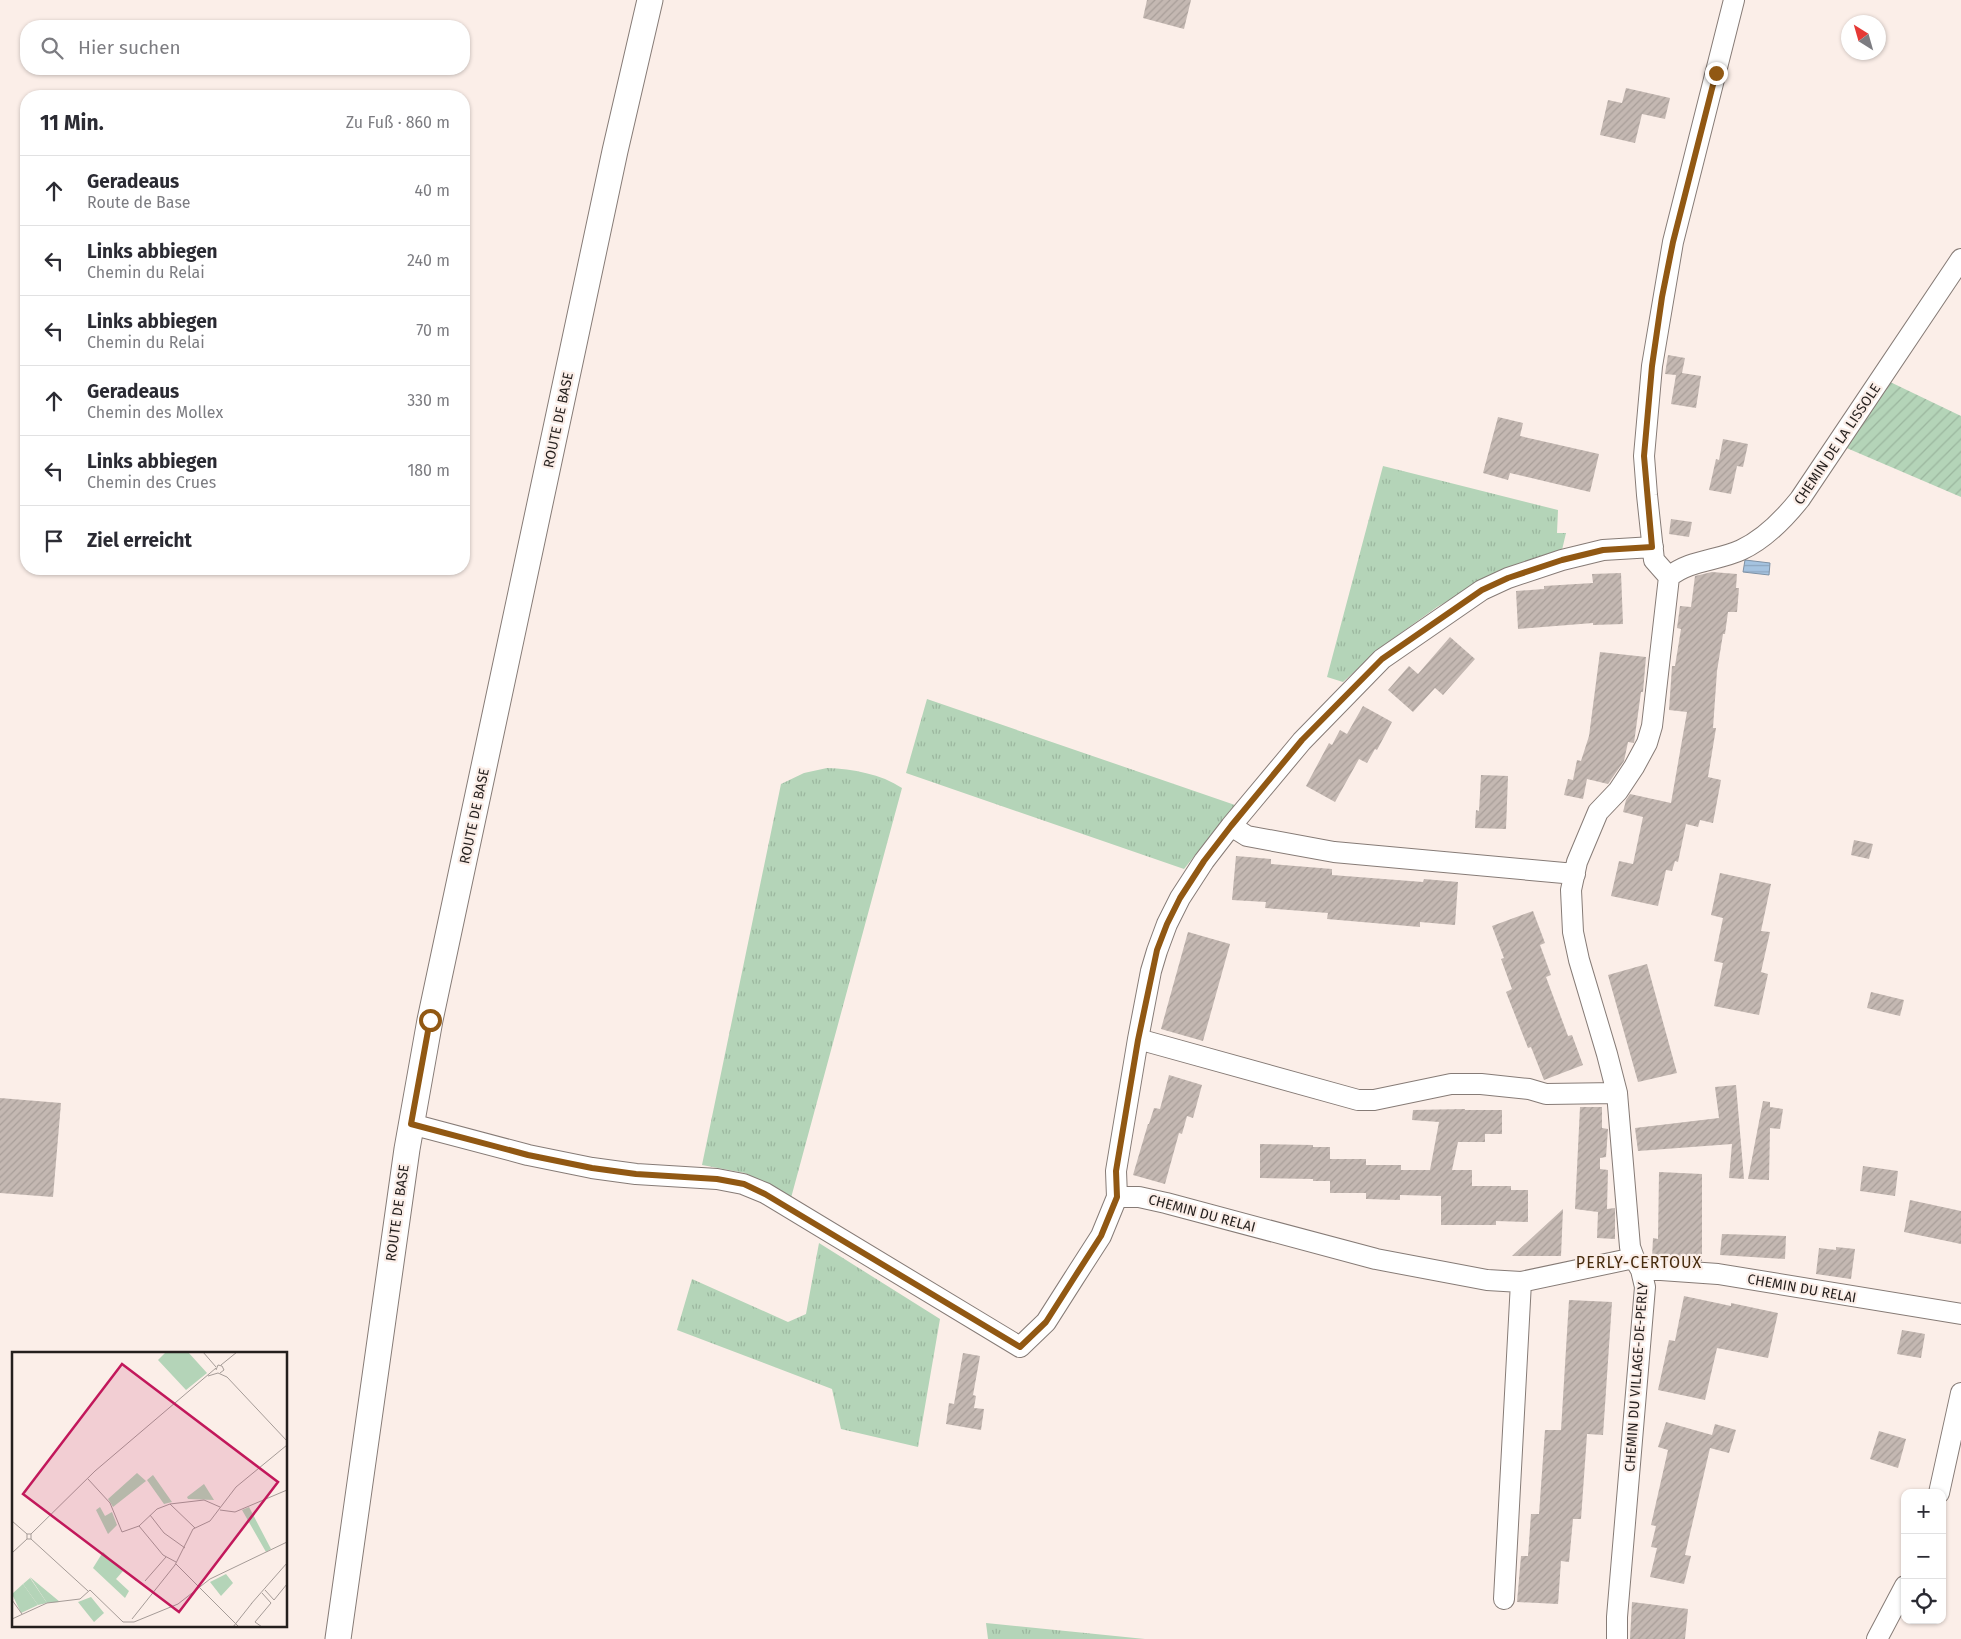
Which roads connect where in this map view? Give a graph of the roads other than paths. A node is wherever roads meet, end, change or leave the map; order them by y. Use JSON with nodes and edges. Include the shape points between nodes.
{"nodes":[{"id":1,"x":650,"y":0,"type":"edge"},
{"id":2,"x":1734,"y":0,"type":"edge"},
{"id":3,"x":1961,"y":259,"type":"edge"},
{"id":4,"x":1652,"y":547,"type":"junction"},
{"id":5,"x":1669,"y":577,"type":"junction"},
{"id":6,"x":1231,"y":826,"type":"junction"},
{"id":7,"x":1575,"y":874,"type":"junction"},
{"id":8,"x":1138,"y":1040,"type":"junction"},
{"id":9,"x":1616,"y":1093,"type":"junction"},
{"id":10,"x":411,"y":1124,"type":"junction"},
{"id":11,"x":1117,"y":1197,"type":"junction"},
{"id":12,"x":1638,"y":1264,"type":"junction"},
{"id":13,"x":1522,"y":1282,"type":"junction"},
{"id":14,"x":1961,"y":1314,"type":"edge"},
{"id":15,"x":1961,"y":1393,"type":"edge"},
{"id":16,"x":1939,"y":1489,"type":"edge"},
{"id":17,"x":1901,"y":1594,"type":"edge"},
{"id":18,"x":1504,"y":1599,"type":"dead end"},
{"id":19,"x":338,"y":1639,"type":"edge"},
{"id":20,"x":1617,"y":1639,"type":"edge"},
{"id":21,"x":1877,"y":1639,"type":"edge"}],
"edges":[{"from":1,"to":10,"type":"main road","name":"ROUTE DE BASE","via":[[432,1010]]},
{"from":2,"to":4,"type":"street","via":[[1676,226],[1662,297],[1644,456]]},
{"from":3,"to":5,"type":"street","name":"CHEMIN DE LA LISSOLE","via":[[1788,514],[1774,528],[1741,550],[1679,569]]},
{"from":4,"to":5,"type":"street","via":[[1654,560]]},
{"from":4,"to":6,"type":"street","via":[[1603,550],[1562,560],[1508,578],[1474,596],[1374,666],[1302,740]]},
{"from":5,"to":7,"type":"street","name":"CHEMIN DU VILLAGE-DE-PERLY","via":[[1652,726],[1647,743],[1618,790],[1598,812]]},
{"from":6,"to":7,"type":"street","via":[[1247,836],[1334,852]]},
{"from":6,"to":8,"type":"street","via":[[1199,868],[1167,924],[1152,971]]},
{"from":7,"to":9,"type":"street","name":"CHEMIN DU VILLAGE-DE-PERLY","via":[[1571,890],[1573,932]]},
{"from":8,"to":9,"type":"street","via":[[1358,1100],[1374,1100],[1451,1084],[1529,1089],[1546,1094]]},
{"from":8,"to":11,"type":"street","via":[[1116,1171]]},
{"from":9,"to":12,"type":"street","name":"CHEMIN DU VILLAGE-DE-PERLY","via":[[1630,1247]]},
{"from":10,"to":11,"type":"street","via":[[592,1168],[744,1184],[1020,1347],[1046,1322],[1101,1236]]},
{"from":10,"to":19,"type":"main road","name":"ROUTE DE BASE"},
{"from":11,"to":13,"type":"street","name":"CHEMIN DU RELAI","via":[[1139,1197],[1166,1203],[1386,1261],[1487,1280]]},
{"from":12,"to":13,"type":"street","name":"CHEMIN DU RELAI","via":[[1592,1265]]},
{"from":12,"to":14,"type":"street","name":"CHEMIN DU RELAI"},
{"from":12,"to":20,"type":"street","name":"CHEMIN DU VILLAGE-DE-PERLY","via":[[1645,1287]]},
{"from":13,"to":18,"type":"street"},
{"from":15,"to":16,"type":"street"},
{"from":17,"to":21,"type":"street"}]}
